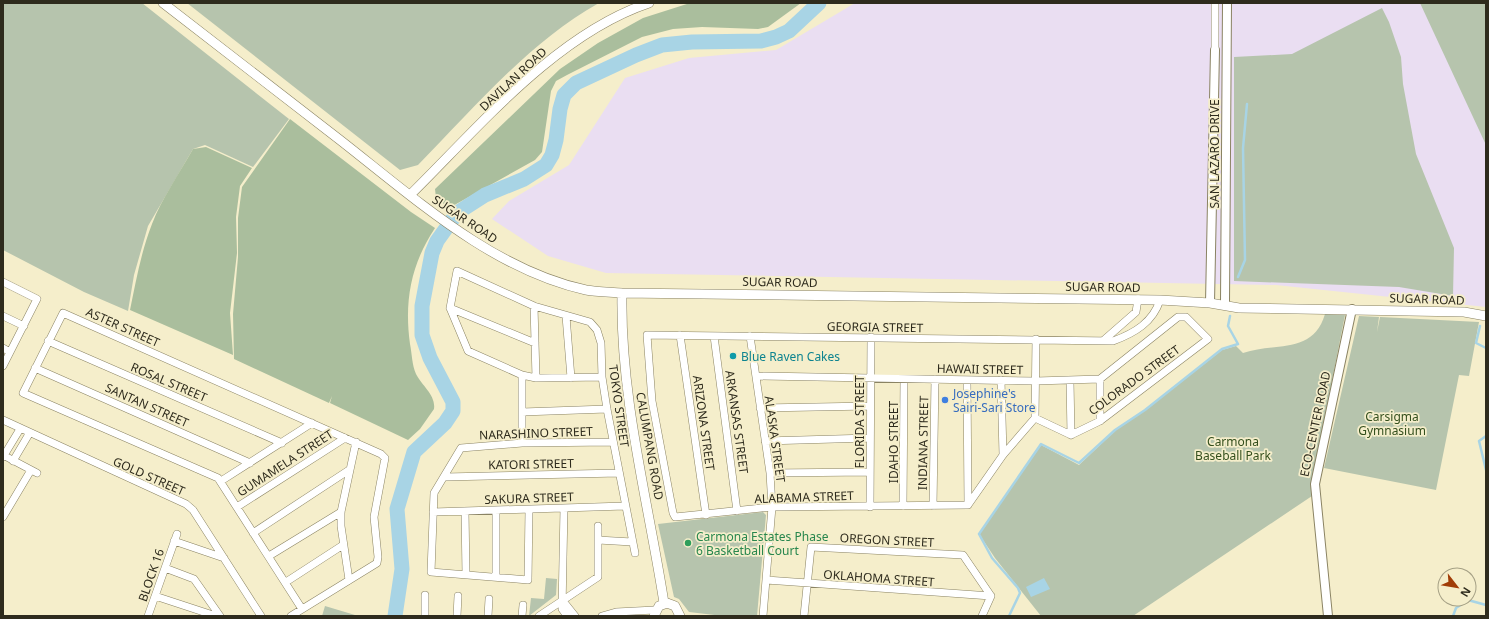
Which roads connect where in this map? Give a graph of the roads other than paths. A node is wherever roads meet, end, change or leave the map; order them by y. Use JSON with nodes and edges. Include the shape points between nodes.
{"nodes":[{"id":1,"x":163,"y":3,"type":"edge"},
{"id":2,"x":648,"y":3,"type":"edge"},
{"id":3,"x":1215,"y":3,"type":"edge"},
{"id":4,"x":1227,"y":3,"type":"edge"},
{"id":5,"x":1215,"y":50,"type":"joint"},
{"id":6,"x":410,"y":195,"type":"junction"},
{"id":7,"x":3,"y":282,"type":"edge"},
{"id":8,"x":622,"y":293,"type":"junction"},
{"id":9,"x":1138,"y":300,"type":"junction"},
{"id":10,"x":1160,"y":300,"type":"junction"},
{"id":11,"x":1210,"y":303,"type":"junction"},
{"id":12,"x":1225,"y":304,"type":"junction"},
{"id":13,"x":534,"y":306,"type":"junction"},
{"id":14,"x":450,"y":308,"type":"junction"},
{"id":15,"x":1352,"y":309,"type":"junction"},
{"id":16,"x":3,"y":316,"type":"edge"},
{"id":17,"x":566,"y":316,"type":"junction"},
{"id":18,"x":1486,"y":316,"type":"edge"},
{"id":19,"x":1126,"y":321,"type":"junction"},
{"id":20,"x":24,"y":326,"type":"junction"},
{"id":21,"x":1133,"y":330,"type":"junction"},
{"id":22,"x":647,"y":335,"type":"joint"},
{"id":23,"x":680,"y":335,"type":"junction"},
{"id":24,"x":714,"y":336,"type":"junction"},
{"id":25,"x":750,"y":336,"type":"junction"},
{"id":26,"x":871,"y":337,"type":"junction"},
{"id":27,"x":1036,"y":339,"type":"junction"},
{"id":28,"x":1104,"y":340,"type":"junction"},
{"id":29,"x":48,"y":341,"type":"junction"},
{"id":30,"x":535,"y":343,"type":"junction"},
{"id":31,"x":3,"y":348,"type":"edge"},
{"id":32,"x":10,"y":352,"type":"junction"},
{"id":33,"x":3,"y":366,"type":"edge"},
{"id":34,"x":35,"y":368,"type":"junction"},
{"id":35,"x":522,"y":375,"type":"junction"},
{"id":36,"x":756,"y":376,"type":"junction"},
{"id":37,"x":602,"y":377,"type":"junction"},
{"id":38,"x":536,"y":378,"type":"junction"},
{"id":39,"x":571,"y":378,"type":"junction"},
{"id":40,"x":870,"y":378,"type":"junction"},
{"id":41,"x":904,"y":379,"type":"junction"},
{"id":42,"x":935,"y":379,"type":"junction"},
{"id":43,"x":1100,"y":379,"type":"junction"},
{"id":44,"x":967,"y":380,"type":"junction"},
{"id":45,"x":1000,"y":380,"type":"junction"},
{"id":46,"x":1036,"y":381,"type":"junction"},
{"id":47,"x":1070,"y":381,"type":"junction"},
{"id":48,"x":870,"y":406,"type":"junction"},
{"id":49,"x":760,"y":408,"type":"junction"},
{"id":50,"x":607,"y":409,"type":"junction"},
{"id":51,"x":522,"y":412,"type":"junction"},
{"id":52,"x":1035,"y":418,"type":"junction"},
{"id":53,"x":3,"y":420,"type":"edge"},
{"id":54,"x":1100,"y":421,"type":"junction"},
{"id":55,"x":312,"y":422,"type":"junction"},
{"id":56,"x":20,"y":429,"type":"junction"},
{"id":57,"x":29,"y":434,"type":"junction"},
{"id":58,"x":1071,"y":435,"type":"junction"},
{"id":59,"x":345,"y":438,"type":"junction"},
{"id":60,"x":870,"y":438,"type":"junction"},
{"id":61,"x":765,"y":441,"type":"junction"},
{"id":62,"x":356,"y":442,"type":"junction"},
{"id":63,"x":612,"y":442,"type":"junction"},
{"id":64,"x":282,"y":443,"type":"junction"},
{"id":65,"x":522,"y":443,"type":"junction"},
{"id":66,"x":1003,"y":455,"type":"junction"},
{"id":67,"x":3,"y":456,"type":"edge"},
{"id":68,"x":13,"y":461,"type":"junction"},
{"id":69,"x":250,"y":463,"type":"junction"},
{"id":70,"x":30,"y":470,"type":"junction"},
{"id":71,"x":349,"y":470,"type":"junction"},
{"id":72,"x":870,"y":472,"type":"junction"},
{"id":73,"x":618,"y":473,"type":"junction"},
{"id":74,"x":770,"y":473,"type":"junction"},
{"id":75,"x":38,"y":474,"type":"dead end"},
{"id":76,"x":445,"y":477,"type":"junction"},
{"id":77,"x":221,"y":481,"type":"junction"},
{"id":78,"x":968,"y":505,"type":"junction"},
{"id":79,"x":625,"y":506,"type":"junction"},
{"id":80,"x":903,"y":506,"type":"junction"},
{"id":81,"x":933,"y":506,"type":"junction"},
{"id":82,"x":237,"y":507,"type":"junction"},
{"id":83,"x":772,"y":507,"type":"junction"},
{"id":84,"x":870,"y":507,"type":"junction"},
{"id":85,"x":564,"y":508,"type":"junction"},
{"id":86,"x":529,"y":510,"type":"junction"},
{"id":87,"x":496,"y":511,"type":"junction"},
{"id":88,"x":737,"y":511,"type":"junction"},
{"id":89,"x":341,"y":512,"type":"junction"},
{"id":90,"x":433,"y":512,"type":"junction"},
{"id":91,"x":464,"y":512,"type":"junction"},
{"id":92,"x":706,"y":515,"type":"junction"},
{"id":93,"x":3,"y":517,"type":"edge"},
{"id":94,"x":598,"y":526,"type":"dead end"},
{"id":95,"x":253,"y":533,"type":"junction"},
{"id":96,"x":176,"y":534,"type":"dead end"},
{"id":97,"x":598,"y":540,"type":"junction"},
{"id":98,"x":174,"y":541,"type":"junction"},
{"id":99,"x":632,"y":542,"type":"junction"},
{"id":100,"x":343,"y":545,"type":"junction"},
{"id":101,"x":635,"y":553,"type":"dead end"},
{"id":102,"x":269,"y":556,"type":"junction"},
{"id":103,"x":224,"y":558,"type":"junction"},
{"id":104,"x":165,"y":568,"type":"junction"},
{"id":105,"x":466,"y":575,"type":"junction"},
{"id":106,"x":496,"y":577,"type":"junction"},
{"id":107,"x":349,"y":580,"type":"junction"},
{"id":108,"x":766,"y":580,"type":"junction"},
{"id":109,"x":286,"y":582,"type":"junction"},
{"id":110,"x":807,"y":584,"type":"junction"},
{"id":111,"x":425,"y":595,"type":"dead end"},
{"id":112,"x":155,"y":596,"type":"junction"},
{"id":113,"x":458,"y":596,"type":"dead end"},
{"id":114,"x":991,"y":596,"type":"junction"},
{"id":115,"x":489,"y":599,"type":"dead end"},
{"id":116,"x":563,"y":601,"type":"junction"},
{"id":117,"x":664,"y":603,"type":"junction"},
{"id":118,"x":523,"y":605,"type":"dead end"},
{"id":119,"x":302,"y":609,"type":"junction"},
{"id":120,"x":630,"y":612,"type":"junction"},
{"id":121,"x":654,"y":613,"type":"edge"},
{"id":122,"x":148,"y":616,"type":"edge"},
{"id":123,"x":216,"y":616,"type":"edge"},
{"id":124,"x":220,"y":616,"type":"edge"},
{"id":125,"x":261,"y":616,"type":"edge"},
{"id":126,"x":291,"y":616,"type":"edge"},
{"id":127,"x":425,"y":616,"type":"edge"},
{"id":128,"x":457,"y":616,"type":"edge"},
{"id":129,"x":488,"y":616,"type":"edge"},
{"id":130,"x":522,"y":616,"type":"edge"},
{"id":131,"x":539,"y":616,"type":"edge"},
{"id":132,"x":567,"y":616,"type":"edge"},
{"id":133,"x":575,"y":616,"type":"edge"},
{"id":134,"x":602,"y":616,"type":"edge"},
{"id":135,"x":642,"y":616,"type":"edge"},
{"id":136,"x":680,"y":616,"type":"edge"},
{"id":137,"x":684,"y":616,"type":"edge"},
{"id":138,"x":763,"y":616,"type":"edge"},
{"id":139,"x":804,"y":616,"type":"edge"},
{"id":140,"x":982,"y":616,"type":"edge"},
{"id":141,"x":1328,"y":616,"type":"edge"}],
"edges":[{"from":1,"to":6,"type":"main road","name":"SUGAR ROAD"},
{"from":2,"to":6,"type":"main road","name":"DAVILAN ROAD","via":[[600,26],[555,56],[509,97]]},
{"from":3,"to":5,"type":"street","name":"SAN LAZARO DRIVE"},
{"from":4,"to":12,"type":"street","name":"SAN LAZARO DRIVE"},
{"from":5,"to":11,"type":"street","name":"SAN LAZARO DRIVE"},
{"from":6,"to":8,"type":"main road","name":"SUGAR ROAD","via":[[460,231],[504,259],[531,272],[587,290]]},
{"from":7,"to":20,"type":"street","via":[[37,299]]},
{"from":8,"to":9,"type":"main road","name":"SUGAR ROAD"},
{"from":8,"to":117,"type":"main road","name":"CALUMPANG ROAD","via":[[622,335],[629,404]]},
{"from":9,"to":10,"type":"main road","name":"SUGAR ROAD"},
{"from":9,"to":19,"type":"street","via":[[1136,312]]},
{"from":10,"to":11,"type":"main road","name":"SUGAR ROAD"},
{"from":10,"to":21,"type":"street","via":[[1152,317],[1143,326]]},
{"from":11,"to":12,"type":"main road","name":"SUGAR ROAD"},
{"from":12,"to":15,"type":"main road","name":"SUGAR ROAD","via":[[1239,308]]},
{"from":13,"to":14,"type":"street","name":"TOKYO STREET","via":[[457,271]]},
{"from":13,"to":17,"type":"street","name":"TOKYO STREET"},
{"from":13,"to":30,"type":"street"},
{"from":14,"to":30,"type":"street"},
{"from":14,"to":35,"type":"street","via":[[468,351]]},
{"from":15,"to":18,"type":"main road","name":"SUGAR ROAD","via":[[1464,312]]},
{"from":15,"to":141,"type":"street","name":"ECO-CENTER ROAD","via":[[1315,484]]},
{"from":16,"to":20,"type":"street"},
{"from":17,"to":37,"type":"street","name":"TOKYO STREET","via":[[590,322],[597,330],[601,343]]},
{"from":17,"to":39,"type":"street"},
{"from":19,"to":21,"type":"street"},
{"from":19,"to":28,"type":"street"},
{"from":20,"to":32,"type":"street"},
{"from":21,"to":28,"type":"street","name":"GEORGIA STREET","via":[[1113,342]]},
{"from":22,"to":23,"type":"street","name":"GEORGIA STREET"},
{"from":22,"to":92,"type":"street","name":"ALABAMA STREET","via":[[652,401],[673,513],[675,517],[680,518]]},
{"from":23,"to":24,"type":"street","name":"GEORGIA STREET"},
{"from":23,"to":92,"type":"street","name":"ARIZONA STREET"},
{"from":24,"to":25,"type":"street","name":"GEORGIA STREET"},
{"from":24,"to":88,"type":"street","name":"ARKANSAS STREET"},
{"from":25,"to":26,"type":"street","name":"GEORGIA STREET"},
{"from":25,"to":36,"type":"street","name":"ALASKA STREET"},
{"from":26,"to":27,"type":"street","name":"GEORGIA STREET"},
{"from":26,"to":40,"type":"street","name":"FLORIDA STREET"},
{"from":27,"to":28,"type":"street","name":"GEORGIA STREET"},
{"from":27,"to":46,"type":"street"},
{"from":29,"to":34,"type":"street","name":"ASTER STREET"},
{"from":29,"to":55,"type":"street","name":"ASTER STREET","via":[[63,313]]},
{"from":29,"to":64,"type":"street","name":"ROSAL STREET"},
{"from":30,"to":38,"type":"street"},
{"from":31,"to":32,"type":"street"},
{"from":32,"to":33,"type":"street"},
{"from":34,"to":69,"type":"street","name":"SANTAN STREET"},
{"from":34,"to":77,"type":"street","name":"ASTER STREET","via":[[23,393]]},
{"from":35,"to":38,"type":"street"},
{"from":35,"to":51,"type":"street"},
{"from":36,"to":40,"type":"street","name":"HAWAII STREET"},
{"from":36,"to":49,"type":"street","name":"ALASKA STREET"},
{"from":37,"to":39,"type":"street"},
{"from":37,"to":50,"type":"street","name":"TOKYO STREET"},
{"from":38,"to":39,"type":"street"},
{"from":40,"to":41,"type":"street","name":"HAWAII STREET"},
{"from":40,"to":48,"type":"street","name":"FLORIDA STREET"},
{"from":41,"to":42,"type":"street","name":"HAWAII STREET"},
{"from":41,"to":80,"type":"street","name":"IDAHO STREET"},
{"from":42,"to":44,"type":"street","name":"HAWAII STREET"},
{"from":42,"to":81,"type":"street","name":"INDIANA STREET"},
{"from":43,"to":47,"type":"street","name":"HAWAII STREET"},
{"from":43,"to":54,"type":"street"},
{"from":43,"to":54,"type":"street","name":"COLORADO STREET","via":[[1178,317],[1186,317],[1208,339]]},
{"from":44,"to":45,"type":"street","name":"HAWAII STREET"},
{"from":44,"to":78,"type":"street"},
{"from":45,"to":46,"type":"street","name":"HAWAII STREET"},
{"from":45,"to":66,"type":"street"},
{"from":46,"to":47,"type":"street","name":"HAWAII STREET"},
{"from":46,"to":52,"type":"street"},
{"from":47,"to":58,"type":"street"},
{"from":48,"to":49,"type":"street"},
{"from":48,"to":60,"type":"street","name":"FLORIDA STREET"},
{"from":49,"to":61,"type":"street","name":"ALASKA STREET"},
{"from":50,"to":51,"type":"street"},
{"from":50,"to":63,"type":"street","name":"TOKYO STREET"},
{"from":51,"to":65,"type":"street"},
{"from":52,"to":58,"type":"street"},
{"from":52,"to":66,"type":"street"},
{"from":53,"to":56,"type":"street","name":"GOLD STREET"},
{"from":54,"to":58,"type":"street","name":"COLORADO STREET"},
{"from":55,"to":59,"type":"street","name":"ASTER STREET"},
{"from":55,"to":64,"type":"street"},
{"from":56,"to":57,"type":"street","name":"GOLD STREET"},
{"from":56,"to":67,"type":"street"},
{"from":57,"to":68,"type":"street"},
{"from":57,"to":103,"type":"street","name":"GOLD STREET","via":[[186,504],[193,510]]},
{"from":59,"to":62,"type":"street","name":"ASTER STREET"},
{"from":59,"to":82,"type":"street","name":"GUMAMELA STREET"},
{"from":60,"to":61,"type":"street"},
{"from":60,"to":72,"type":"street","name":"FLORIDA STREET"},
{"from":61,"to":74,"type":"street","name":"ALASKA STREET"},
{"from":62,"to":71,"type":"street"},
{"from":62,"to":107,"type":"street","name":"ASTER STREET","via":[[381,454],[385,458],[385,464],[374,517],[378,557],[376,563]]},
{"from":63,"to":65,"type":"street","name":"NARASHINO STREET"},
{"from":63,"to":73,"type":"street","name":"TOKYO STREET"},
{"from":64,"to":69,"type":"street"},
{"from":65,"to":76,"type":"street","name":"NARASHINO STREET","via":[[461,448]]},
{"from":66,"to":78,"type":"street"},
{"from":67,"to":68,"type":"street"},
{"from":68,"to":70,"type":"street"},
{"from":69,"to":77,"type":"street"},
{"from":70,"to":75,"type":"street"},
{"from":70,"to":93,"type":"street"},
{"from":71,"to":89,"type":"street"},
{"from":71,"to":95,"type":"street"},
{"from":72,"to":74,"type":"street"},
{"from":72,"to":84,"type":"street","name":"FLORIDA STREET"},
{"from":73,"to":76,"type":"street","name":"KATORI STREET"},
{"from":73,"to":79,"type":"street","name":"TOKYO STREET"},
{"from":74,"to":83,"type":"street","name":"ALASKA STREET"},
{"from":76,"to":90,"type":"street","via":[[434,493]]},
{"from":77,"to":82,"type":"street"},
{"from":78,"to":81,"type":"street","name":"ALABAMA STREET"},
{"from":79,"to":85,"type":"street","name":"SAKURA STREET"},
{"from":79,"to":99,"type":"street","name":"TOKYO STREET"},
{"from":80,"to":81,"type":"street","name":"ALABAMA STREET"},
{"from":80,"to":84,"type":"street","name":"ALABAMA STREET"},
{"from":82,"to":95,"type":"street"},
{"from":83,"to":84,"type":"street","name":"ALABAMA STREET"},
{"from":83,"to":88,"type":"street","name":"ALABAMA STREET"},
{"from":83,"to":108,"type":"street","name":"ALASKA STREET"},
{"from":85,"to":86,"type":"street","name":"SAKURA STREET"},
{"from":85,"to":116,"type":"street"},
{"from":86,"to":87,"type":"street","name":"SAKURA STREET"},
{"from":86,"to":106,"type":"street","via":[[528,580]]},
{"from":87,"to":91,"type":"street","name":"SAKURA STREET"},
{"from":87,"to":106,"type":"street"},
{"from":88,"to":92,"type":"street","name":"ALABAMA STREET"},
{"from":89,"to":100,"type":"street"},
{"from":89,"to":102,"type":"street"},
{"from":90,"to":91,"type":"street","name":"SAKURA STREET"},
{"from":90,"to":105,"type":"street","via":[[431,572]]},
{"from":91,"to":105,"type":"street"},
{"from":94,"to":97,"type":"street"},
{"from":95,"to":102,"type":"street"},
{"from":96,"to":98,"type":"street","name":"BLOCK 16"},
{"from":97,"to":99,"type":"street"},
{"from":97,"to":116,"type":"street","via":[[598,577]]},
{"from":98,"to":103,"type":"street"},
{"from":98,"to":104,"type":"street","name":"BLOCK 16"},
{"from":99,"to":101,"type":"street","name":"TOKYO STREET"},
{"from":100,"to":107,"type":"street"},
{"from":100,"to":109,"type":"street"},
{"from":102,"to":109,"type":"street"},
{"from":103,"to":125,"type":"street","name":"GOLD STREET"},
{"from":104,"to":112,"type":"street","name":"BLOCK 16"},
{"from":104,"to":124,"type":"street","via":[[194,579]]},
{"from":105,"to":106,"type":"street"},
{"from":107,"to":119,"type":"street","name":"ASTER STREET"},
{"from":108,"to":110,"type":"street","name":"OKLAHOMA STREET"},
{"from":108,"to":138,"type":"street","name":"ALASKA STREET"},
{"from":109,"to":119,"type":"street"},
{"from":110,"to":114,"type":"street","name":"OKLAHOMA STREET"},
{"from":110,"to":114,"type":"street","name":"OREGON STREET","via":[[811,547],[963,555]]},
{"from":110,"to":139,"type":"street"},
{"from":111,"to":127,"type":"street"},
{"from":112,"to":122,"type":"street","name":"BLOCK 16"},
{"from":112,"to":123,"type":"street"},
{"from":113,"to":128,"type":"street"},
{"from":114,"to":140,"type":"street"},
{"from":115,"to":129,"type":"street"},
{"from":116,"to":131,"type":"street"},
{"from":116,"to":132,"type":"street","via":[[562,609]]},
{"from":116,"to":133,"type":"street"},
{"from":117,"to":121,"type":"main road"},
{"from":117,"to":136,"type":"main road","via":[[675,606]]},
{"from":118,"to":130,"type":"street"},
{"from":119,"to":126,"type":"street","name":"ASTER STREET"},
{"from":120,"to":121,"type":"street"},
{"from":120,"to":134,"type":"street"},
{"from":120,"to":135,"type":"street"},
{"from":136,"to":137,"type":"street"}]}
